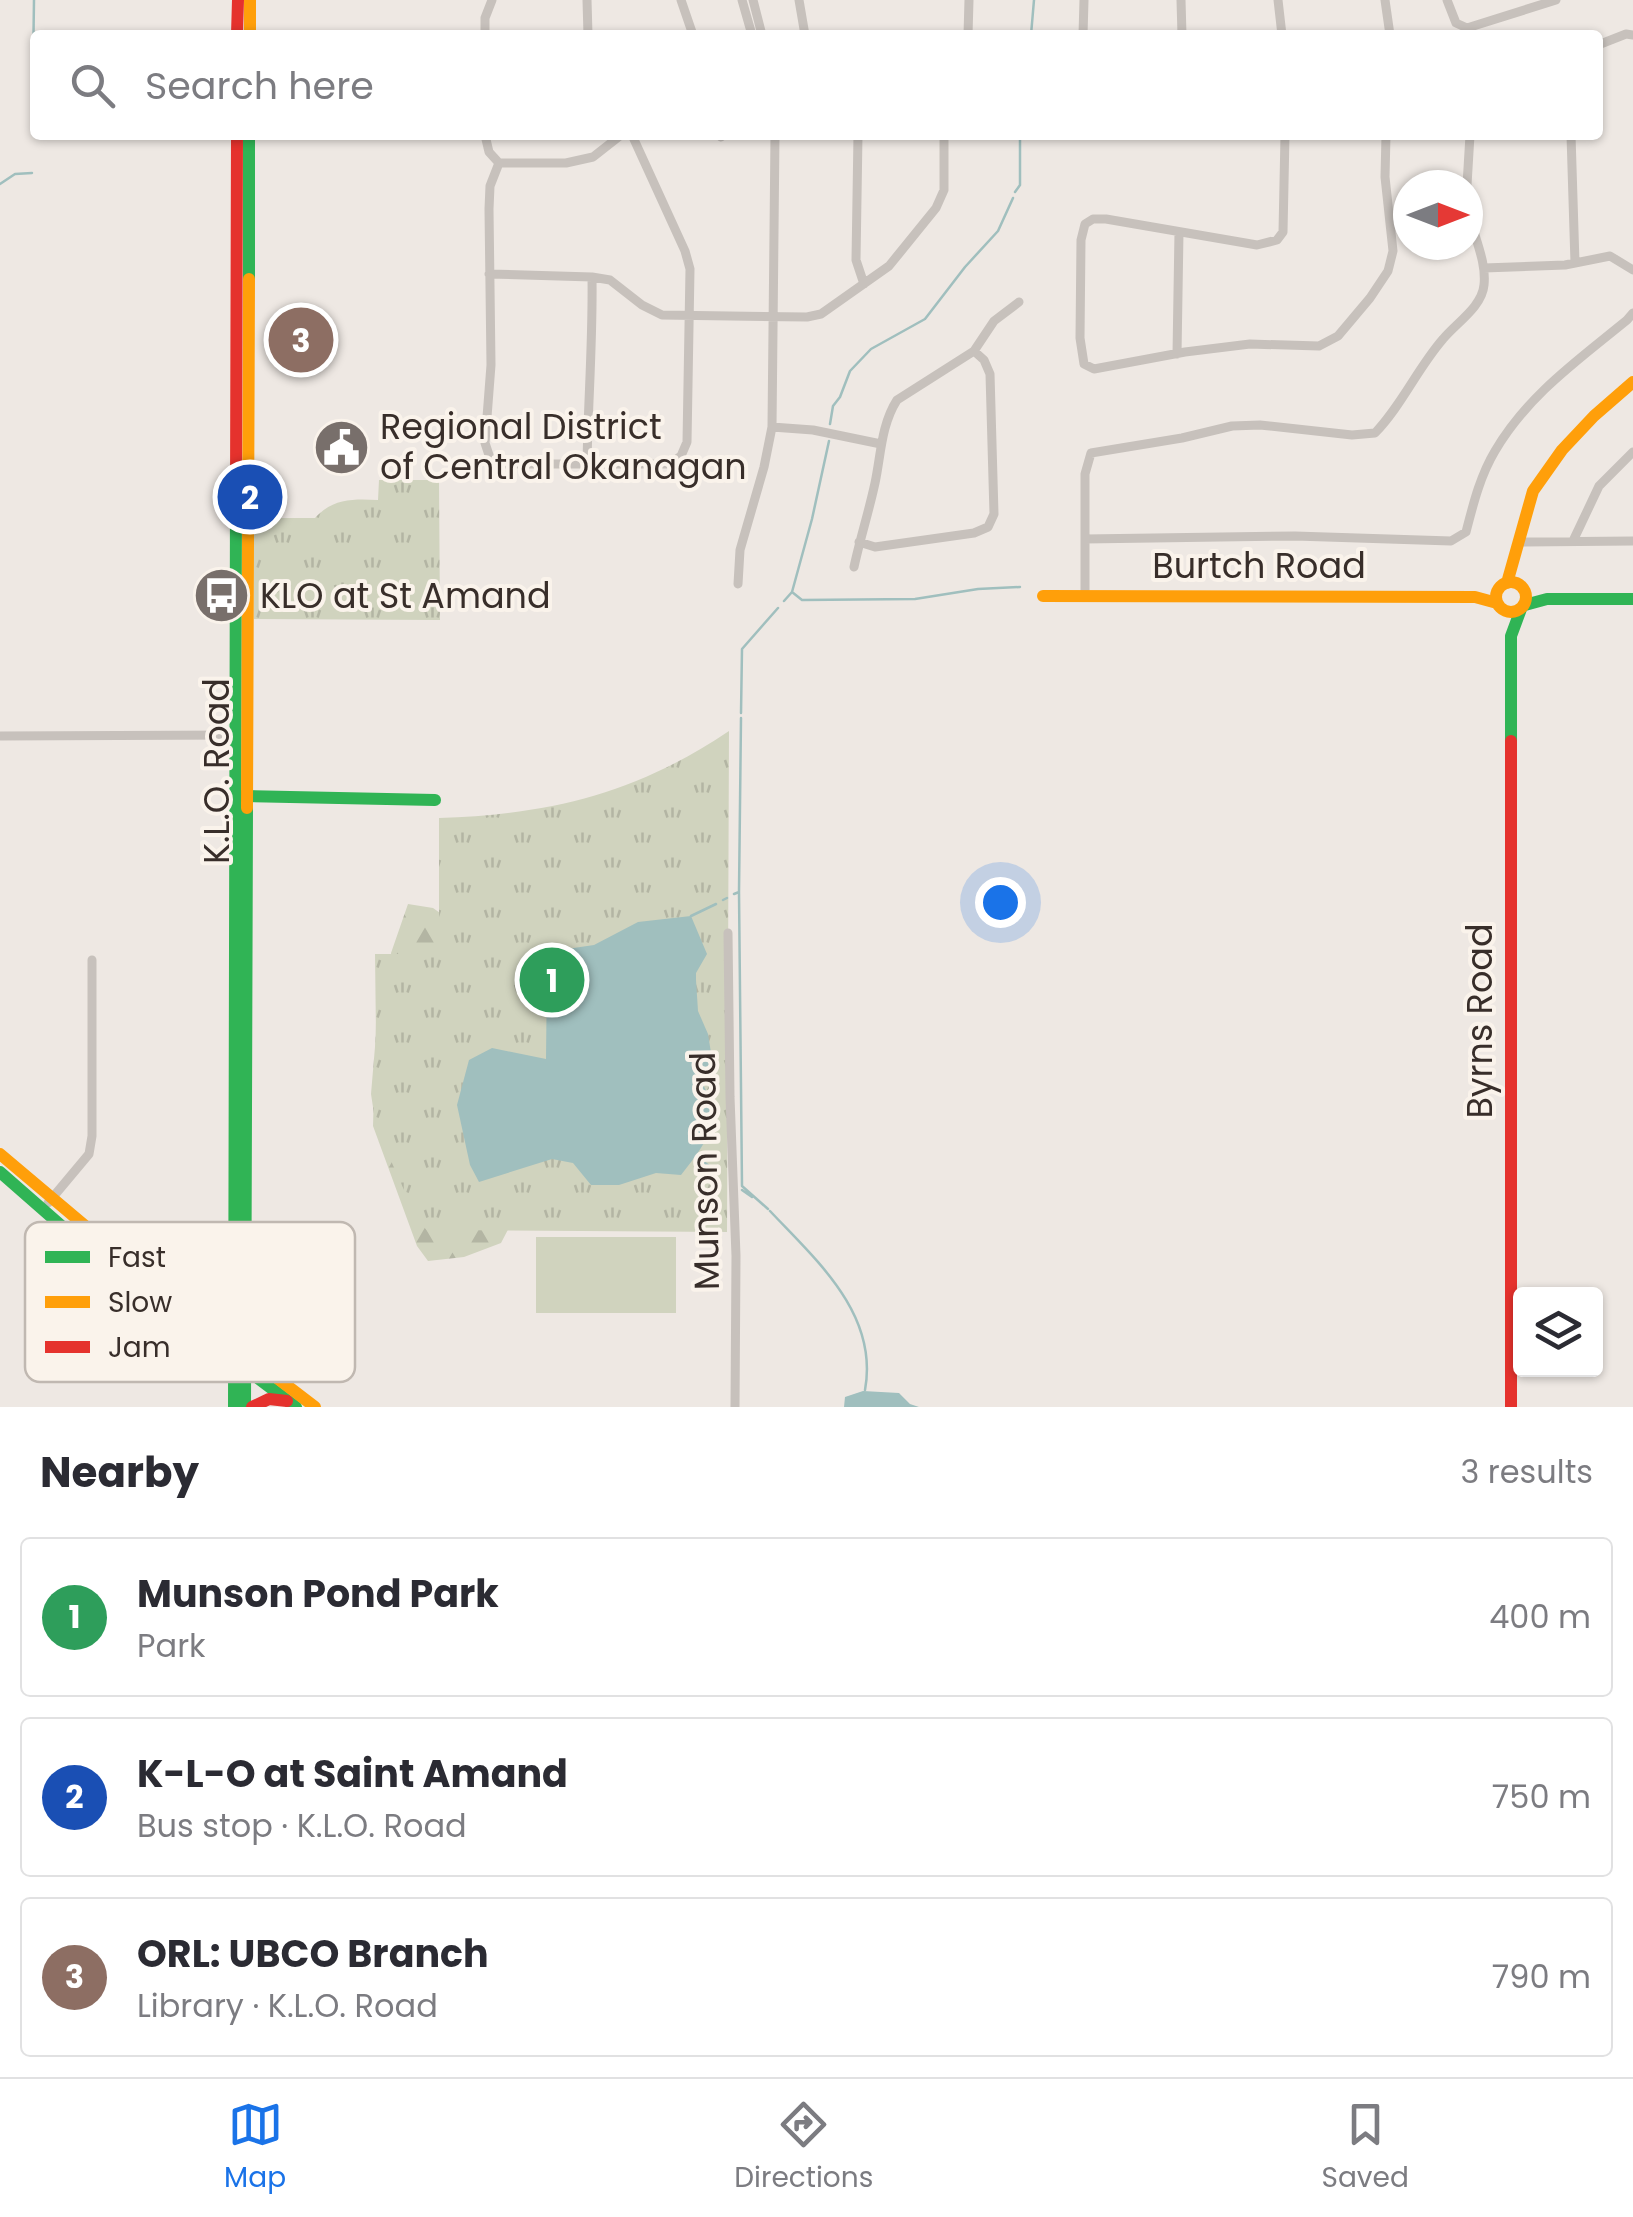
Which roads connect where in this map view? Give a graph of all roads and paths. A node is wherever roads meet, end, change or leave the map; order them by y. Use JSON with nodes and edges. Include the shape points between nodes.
{"nodes":[{"id":1,"x":238,"y":0,"type":"edge"},
{"id":2,"x":250,"y":0,"type":"edge"},
{"id":3,"x":492,"y":0,"type":"edge"},
{"id":4,"x":586,"y":0,"type":"edge"},
{"id":5,"x":681,"y":0,"type":"edge"},
{"id":6,"x":742,"y":0,"type":"edge"},
{"id":7,"x":753,"y":0,"type":"edge"},
{"id":8,"x":799,"y":0,"type":"edge"},
{"id":9,"x":969,"y":0,"type":"edge"},
{"id":10,"x":1084,"y":0,"type":"edge"},
{"id":11,"x":1181,"y":0,"type":"edge"},
{"id":12,"x":1278,"y":0,"type":"edge"},
{"id":13,"x":1385,"y":0,"type":"edge"},
{"id":14,"x":1447,"y":0,"type":"edge"},
{"id":15,"x":1556,"y":0,"type":"edge"},
{"id":16,"x":238,"y":30,"type":"edge"},
{"id":17,"x":250,"y":30,"type":"edge"},
{"id":18,"x":485,"y":30,"type":"edge"},
{"id":19,"x":588,"y":30,"type":"edge"},
{"id":20,"x":690,"y":30,"type":"edge"},
{"id":21,"x":751,"y":30,"type":"edge"},
{"id":22,"x":761,"y":30,"type":"edge"},
{"id":23,"x":804,"y":30,"type":"edge"},
{"id":24,"x":968,"y":30,"type":"edge"},
{"id":25,"x":1083,"y":30,"type":"edge"},
{"id":26,"x":1182,"y":30,"type":"edge"},
{"id":27,"x":1281,"y":30,"type":"edge"},
{"id":28,"x":1389,"y":30,"type":"edge"},
{"id":29,"x":1633,"y":35,"type":"edge"},
{"id":30,"x":1603,"y":43,"type":"edge"},
{"id":31,"x":237,"y":140,"type":"edge"},
{"id":32,"x":249,"y":140,"type":"edge"},
{"id":33,"x":486,"y":140,"type":"edge"},
{"id":34,"x":615,"y":140,"type":"edge"},
{"id":35,"x":634,"y":140,"type":"edge"},
{"id":36,"x":775,"y":140,"type":"edge"},
{"id":37,"x":858,"y":140,"type":"edge"},
{"id":38,"x":944,"y":140,"type":"edge"},
{"id":39,"x":1285,"y":140,"type":"edge"},
{"id":40,"x":1386,"y":140,"type":"edge"},
{"id":41,"x":1470,"y":140,"type":"edge"},
{"id":42,"x":1572,"y":140,"type":"edge"},
{"id":43,"x":499,"y":163,"type":"junction"},
{"id":44,"x":1469,"y":170,"type":"edge"},
{"id":45,"x":1179,"y":232,"type":"junction"},
{"id":46,"x":1482,"y":260,"type":"edge"},
{"id":47,"x":1575,"y":263,"type":"junction"},
{"id":48,"x":1484,"y":268,"type":"junction"},
{"id":49,"x":1633,"y":270,"type":"edge"},
{"id":50,"x":488,"y":274,"type":"junction"},
{"id":51,"x":592,"y":277,"type":"junction"},
{"id":52,"x":864,"y":284,"type":"junction"},
{"id":53,"x":1019,"y":302,"type":"dead end"},
{"id":54,"x":1633,"y":313,"type":"edge"},
{"id":55,"x":772,"y":316,"type":"junction"},
{"id":56,"x":689,"y":317,"type":"junction"},
{"id":57,"x":974,"y":351,"type":"junction"},
{"id":58,"x":1177,"y":354,"type":"junction"},
{"id":59,"x":1633,"y":382,"type":"edge"},
{"id":60,"x":772,"y":427,"type":"junction"},
{"id":61,"x":881,"y":444,"type":"junction"},
{"id":62,"x":1633,"y":452,"type":"edge"},
{"id":63,"x":587,"y":464,"type":"junction"},
{"id":64,"x":1085,"y":539,"type":"junction"},
{"id":65,"x":859,"y":542,"type":"junction"},
{"id":66,"x":1519,"y":542,"type":"junction"},
{"id":67,"x":1573,"y":542,"type":"junction"},
{"id":68,"x":1633,"y":542,"type":"edge"},
{"id":69,"x":854,"y":567,"type":"dead end"},
{"id":70,"x":738,"y":584,"type":"dead end"},
{"id":71,"x":1508,"y":593,"type":"junction"},
{"id":72,"x":1043,"y":596,"type":"dead end"},
{"id":73,"x":1086,"y":596,"type":"junction"},
{"id":74,"x":1546,"y":599,"type":"junction"},
{"id":75,"x":1633,"y":599,"type":"edge"},
{"id":76,"x":1523,"y":607,"type":"junction"},
{"id":77,"x":1511,"y":636,"type":"junction"},
{"id":78,"x":236,"y":735,"type":"junction"},
{"id":79,"x":0,"y":736,"type":"edge"},
{"id":80,"x":241,"y":796,"type":"junction"},
{"id":81,"x":435,"y":800,"type":"dead end"},
{"id":82,"x":728,"y":933,"type":"dead end"},
{"id":83,"x":92,"y":960,"type":"dead end"},
{"id":84,"x":0,"y":1154,"type":"edge"},
{"id":85,"x":0,"y":1172,"type":"edge"},
{"id":86,"x":47,"y":1204,"type":"junction"},
{"id":87,"x":63,"y":1222,"type":"edge"},
{"id":88,"x":71,"y":1222,"type":"edge"},
{"id":89,"x":235,"y":1222,"type":"edge"},
{"id":90,"x":239,"y":1222,"type":"edge"},
{"id":91,"x":237,"y":1382,"type":"edge"},
{"id":92,"x":241,"y":1382,"type":"edge"},
{"id":93,"x":267,"y":1382,"type":"edge"},
{"id":94,"x":275,"y":1382,"type":"edge"},
{"id":95,"x":293,"y":1404,"type":"edge"},
{"id":96,"x":234,"y":1407,"type":"edge"},
{"id":97,"x":244,"y":1407,"type":"edge"},
{"id":98,"x":252,"y":1407,"type":"edge"},
{"id":99,"x":314,"y":1407,"type":"edge"},
{"id":100,"x":735,"y":1407,"type":"edge"},
{"id":101,"x":1510,"y":1407,"type":"edge"}],
"edges":[{"from":1,"to":16,"type":"main road"},
{"from":2,"to":17,"type":"main road"},
{"from":3,"to":18,"type":"street"},
{"from":4,"to":19,"type":"street"},
{"from":5,"to":20,"type":"street"},
{"from":6,"to":21,"type":"street"},
{"from":7,"to":22,"type":"street"},
{"from":8,"to":23,"type":"street"},
{"from":9,"to":24,"type":"street"},
{"from":10,"to":25,"type":"street"},
{"from":11,"to":26,"type":"street"},
{"from":12,"to":27,"type":"street"},
{"from":13,"to":28,"type":"street"},
{"from":14,"to":15,"type":"street","via":[[1456,23],[1467,28]]},
{"from":29,"to":30,"type":"street"},
{"from":31,"to":78,"type":"main road","name":"K.L.O. Road"},
{"from":32,"to":80,"type":"main road","name":"K.L.O. Road"},
{"from":33,"to":43,"type":"street"},
{"from":34,"to":43,"type":"street","via":[[593,157],[566,163]]},
{"from":35,"to":56,"type":"street","via":[[685,251]]},
{"from":36,"to":55,"type":"street"},
{"from":37,"to":52,"type":"street","via":[[856,260]]},
{"from":38,"to":52,"type":"street","via":[[944,190],[936,208],[889,266]]},
{"from":39,"to":45,"type":"street","via":[[1283,232],[1277,240],[1257,245]]},
{"from":40,"to":58,"type":"street","via":[[1394,252],[1388,271],[1338,336],[1319,346],[1250,344]]},
{"from":41,"to":44,"type":"street"},
{"from":42,"to":47,"type":"street"},
{"from":43,"to":50,"type":"street","via":[[490,186]]},
{"from":45,"to":58,"type":"street"},
{"from":45,"to":58,"type":"street","via":[[1106,218],[1085,224],[1081,240],[1084,364],[1094,369]]},
{"from":46,"to":48,"type":"street"},
{"from":47,"to":48,"type":"street"},
{"from":47,"to":49,"type":"street","via":[[1610,256]]},
{"from":48,"to":64,"type":"street","via":[[1475,306],[1374,433],[1232,426],[1091,453]]},
{"from":50,"to":51,"type":"street"},
{"from":50,"to":63,"type":"street","via":[[490,458],[505,464]]},
{"from":51,"to":56,"type":"street","via":[[610,280],[662,315]]},
{"from":51,"to":63,"type":"street"},
{"from":52,"to":55,"type":"street","via":[[821,314]]},
{"from":53,"to":57,"type":"street","via":[[994,321]]},
{"from":54,"to":64,"type":"street","via":[[1536,395],[1512,424],[1493,454],[1466,532],[1451,541]]},
{"from":55,"to":56,"type":"street"},
{"from":55,"to":60,"type":"street"},
{"from":56,"to":63,"type":"street","via":[[687,442],[681,456],[670,464]]},
{"from":57,"to":61,"type":"street","via":[[897,400]]},
{"from":57,"to":65,"type":"street","via":[[990,374],[994,514],[988,526],[875,547]]},
{"from":59,"to":66,"type":"main road","via":[[1562,450],[1533,491]]},
{"from":60,"to":61,"type":"street"},
{"from":60,"to":70,"type":"street","via":[[740,550]]},
{"from":61,"to":65,"type":"street"},
{"from":62,"to":67,"type":"street","via":[[1599,486]]},
{"from":64,"to":73,"type":"street"},
{"from":65,"to":69,"type":"street"},
{"from":66,"to":67,"type":"street"},
{"from":66,"to":71,"type":"main road"},
{"from":67,"to":68,"type":"street"},
{"from":71,"to":73,"type":"main road","name":"Burtch Road"},
{"from":71,"to":74,"type":"main road"},
{"from":71,"to":76,"type":"main road","via":[[1527,597]]},
{"from":71,"to":76,"type":"main road","name":"Burtch Road","via":[[1511,612]]},
{"from":71,"to":77,"type":"main road","name":"Byrns Road"},
{"from":72,"to":73,"type":"main road","name":"Burtch Road"},
{"from":74,"to":75,"type":"main road"},
{"from":74,"to":76,"type":"main road"},
{"from":76,"to":77,"type":"main road","name":"Byrns Road"},
{"from":77,"to":101,"type":"main road","name":"Byrns Road"},
{"from":78,"to":79,"type":"street"},
{"from":78,"to":80,"type":"main road","name":"K.L.O. Road"},
{"from":80,"to":81,"type":"main road"},
{"from":80,"to":89,"type":"main road","name":"K.L.O. Road"},
{"from":80,"to":90,"type":"main road","name":"K.L.O. Road"},
{"from":82,"to":100,"type":"street","name":"Munson Road"},
{"from":83,"to":86,"type":"street","via":[[92,1136],[88,1154]]},
{"from":84,"to":86,"type":"main road"},
{"from":85,"to":86,"type":"main road"},
{"from":86,"to":87,"type":"main road"},
{"from":86,"to":88,"type":"main road"},
{"from":91,"to":96,"type":"main road","name":"K.L.O. Road"},
{"from":92,"to":97,"type":"main road","name":"K.L.O. Road"},
{"from":93,"to":95,"type":"main road"},
{"from":94,"to":99,"type":"main road"},
{"from":95,"to":98,"type":"main road","via":[[272,1399]]}]}
